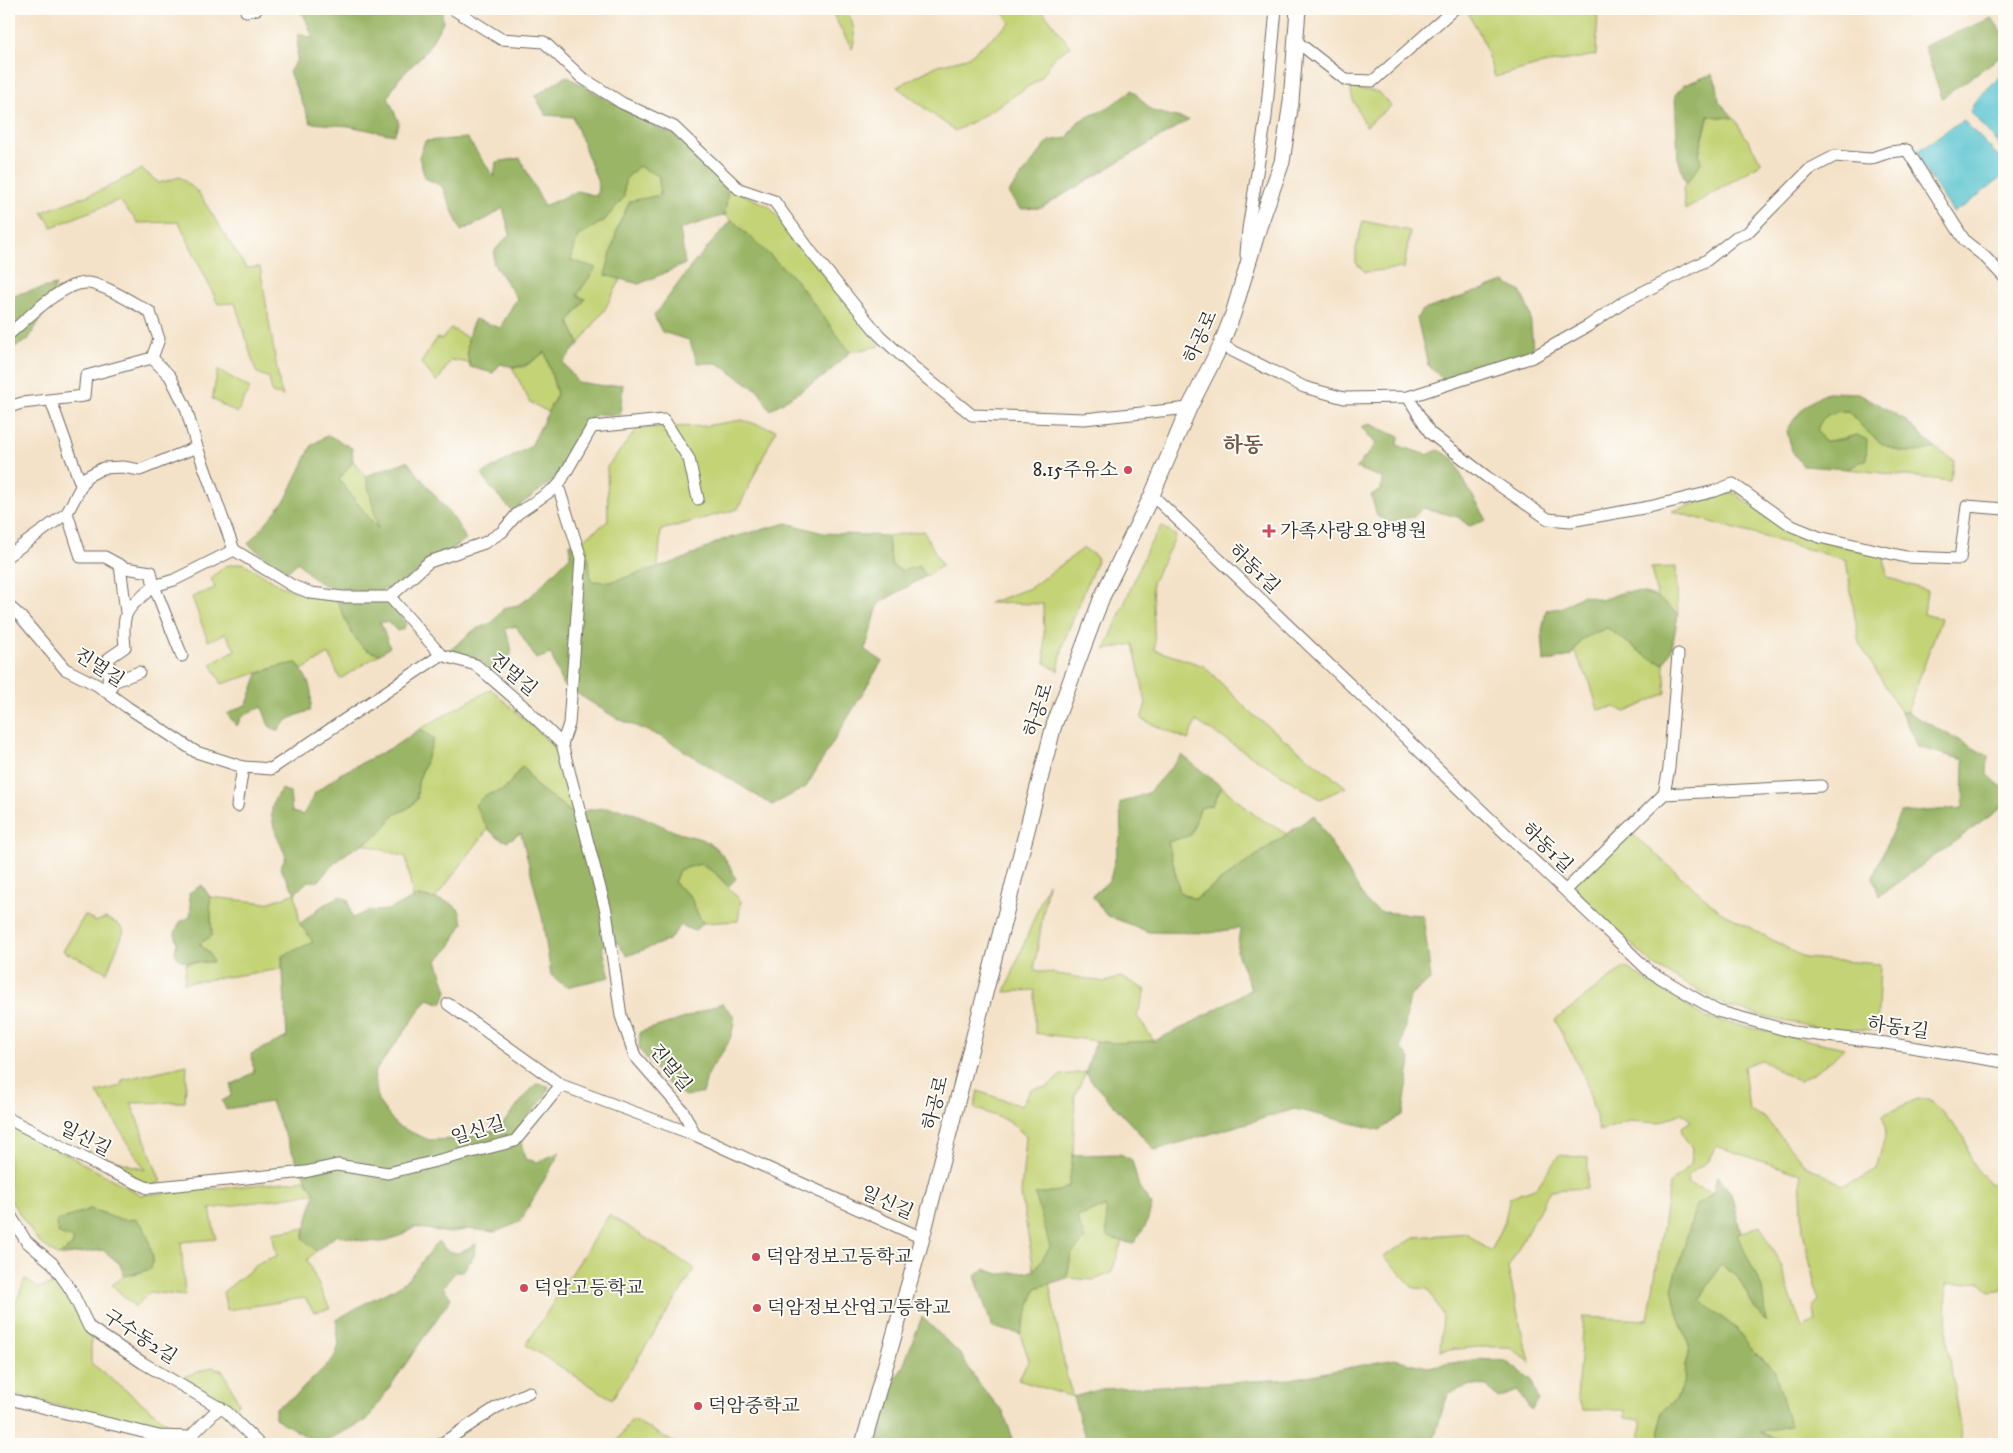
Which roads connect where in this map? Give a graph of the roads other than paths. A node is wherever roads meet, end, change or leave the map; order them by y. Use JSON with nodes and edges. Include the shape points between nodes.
{"nodes":[{"id":1,"x":453,"y":9,"type":"edge"},
{"id":2,"x":1276,"y":9,"type":"edge"},
{"id":3,"x":1298,"y":9,"type":"edge"},
{"id":4,"x":1454,"y":9,"type":"edge"},
{"id":5,"x":1296,"y":41,"type":"junction"},
{"id":6,"x":1245,"y":275,"type":"junction"},
{"id":7,"x":2004,"y":277,"type":"edge"},
{"id":8,"x":9,"y":334,"type":"edge"},
{"id":9,"x":1222,"y":345,"type":"junction"},
{"id":10,"x":152,"y":358,"type":"junction"},
{"id":11,"x":1408,"y":397,"type":"junction"},
{"id":12,"x":52,"y":400,"type":"junction"},
{"id":13,"x":9,"y":407,"type":"edge"},
{"id":14,"x":1189,"y":408,"type":"junction"},
{"id":15,"x":197,"y":447,"type":"junction"},
{"id":16,"x":81,"y":485,"type":"junction"},
{"id":17,"x":558,"y":486,"type":"junction"},
{"id":18,"x":1152,"y":495,"type":"junction"},
{"id":19,"x":698,"y":499,"type":"dead end"},
{"id":20,"x":2004,"y":509,"type":"edge"},
{"id":21,"x":67,"y":512,"type":"junction"},
{"id":22,"x":234,"y":550,"type":"junction"},
{"id":23,"x":9,"y":555,"type":"edge"},
{"id":24,"x":120,"y":565,"type":"junction"},
{"id":25,"x":154,"y":586,"type":"junction"},
{"id":26,"x":390,"y":597,"type":"junction"},
{"id":27,"x":9,"y":606,"type":"edge"},
{"id":28,"x":126,"y":612,"type":"junction"},
{"id":29,"x":1678,"y":654,"type":"dead end"},
{"id":30,"x":441,"y":655,"type":"junction"},
{"id":31,"x":182,"y":656,"type":"dead end"},
{"id":32,"x":139,"y":672,"type":"dead end"},
{"id":33,"x":108,"y":684,"type":"junction"},
{"id":34,"x":127,"y":708,"type":"junction"},
{"id":35,"x":562,"y":744,"type":"junction"},
{"id":36,"x":243,"y":767,"type":"junction"},
{"id":37,"x":1821,"y":786,"type":"dead end"},
{"id":38,"x":1664,"y":794,"type":"junction"},
{"id":39,"x":237,"y":806,"type":"dead end"},
{"id":40,"x":1566,"y":890,"type":"junction"},
{"id":41,"x":448,"y":1004,"type":"dead end"},
{"id":42,"x":2004,"y":1062,"type":"edge"},
{"id":43,"x":561,"y":1085,"type":"junction"},
{"id":44,"x":9,"y":1119,"type":"edge"},
{"id":45,"x":695,"y":1135,"type":"junction"},
{"id":46,"x":9,"y":1214,"type":"edge"},
{"id":47,"x":922,"y":1238,"type":"junction"},
{"id":48,"x":529,"y":1392,"type":"dead end"},
{"id":49,"x":9,"y":1399,"type":"edge"},
{"id":50,"x":220,"y":1407,"type":"junction"},
{"id":51,"x":864,"y":1442,"type":"edge"},
{"id":52,"x":259,"y":1444,"type":"edge"},
{"id":53,"x":441,"y":1444,"type":"edge"}],
"edges":[{"from":1,"to":14,"type":"street","via":[[501,39],[544,42],[581,77],[622,103],[674,127],[739,189],[774,201],[879,335],[972,414],[1084,420]]},
{"from":2,"to":6,"type":"street","via":[[1266,117],[1248,230]]},
{"from":3,"to":5,"type":"main road","name":"하공로"},
{"from":4,"to":5,"type":"street","via":[[1373,81],[1346,80]]},
{"from":5,"to":6,"type":"main road","name":"하공로","via":[[1282,162]]},
{"from":6,"to":9,"type":"main road","name":"하공로"},
{"from":7,"to":11,"type":"street","via":[[1965,241],[1906,150],[1869,159],[1835,156],[1810,169],[1747,234],[1736,238],[1707,260],[1623,302],[1533,357]]},
{"from":8,"to":10,"type":"street","via":[[60,290],[87,283],[150,312],[159,339]]},
{"from":9,"to":11,"type":"street","via":[[1304,387],[1344,398]]},
{"from":9,"to":14,"type":"main road","name":"하공로"},
{"from":10,"to":12,"type":"street","via":[[86,376],[84,396]]},
{"from":10,"to":15,"type":"street","via":[[170,376],[186,408]]},
{"from":11,"to":20,"type":"street","via":[[1430,433],[1548,520],[1570,521],[1649,507],[1733,484],[1792,526],[1819,537],[1906,558],[1960,559],[1967,506]]},
{"from":12,"to":13,"type":"street","via":[[22,402]]},
{"from":12,"to":16,"type":"street"},
{"from":14,"to":18,"type":"main road","name":"하공로"},
{"from":15,"to":16,"type":"street","via":[[140,470],[103,468],[86,477]]},
{"from":15,"to":22,"type":"street"},
{"from":16,"to":21,"type":"street"},
{"from":17,"to":19,"type":"street","via":[[592,427],[664,420],[689,458]]},
{"from":17,"to":26,"type":"street","via":[[517,514],[502,532],[484,543],[429,562]]},
{"from":17,"to":35,"type":"street","via":[[581,558],[569,724]]},
{"from":18,"to":40,"type":"street","name":"하동1길"},
{"from":18,"to":47,"type":"main road","name":"하공로","via":[[1102,597],[1054,725]]},
{"from":21,"to":23,"type":"street"},
{"from":21,"to":24,"type":"street","via":[[81,557],[105,557]]},
{"from":22,"to":25,"type":"street","via":[[174,580]]},
{"from":22,"to":26,"type":"street","via":[[293,586],[311,593]]},
{"from":24,"to":25,"type":"street","via":[[151,572]]},
{"from":24,"to":28,"type":"street"},
{"from":25,"to":28,"type":"street"},
{"from":25,"to":31,"type":"street"},
{"from":26,"to":30,"type":"street"},
{"from":27,"to":34,"type":"street","name":"진멀길","via":[[65,669],[97,685]]},
{"from":28,"to":33,"type":"street","via":[[122,627],[124,647],[109,658]]},
{"from":29,"to":38,"type":"street"},
{"from":30,"to":35,"type":"street","name":"진멀길","via":[[476,665]]},
{"from":30,"to":36,"type":"street","name":"진멀길","via":[[271,769]]},
{"from":32,"to":33,"type":"street"},
{"from":33,"to":34,"type":"street"},
{"from":34,"to":36,"type":"street","name":"진멀길","via":[[196,752]]},
{"from":35,"to":45,"type":"street","name":"진멀길","via":[[606,911],[621,1016],[636,1056],[682,1112]]},
{"from":36,"to":39,"type":"street"},
{"from":37,"to":38,"type":"street"},
{"from":38,"to":40,"type":"street"},
{"from":40,"to":42,"type":"street","name":"하동1길","via":[[1649,971],[1717,1011],[1792,1032]]},
{"from":41,"to":43,"type":"street"},
{"from":43,"to":44,"type":"street","name":"일신길","via":[[515,1140],[388,1173],[337,1165],[305,1172],[148,1188]]},
{"from":43,"to":45,"type":"street","name":"일신길"},
{"from":45,"to":47,"type":"street","name":"일신길"},
{"from":46,"to":50,"type":"street","name":"구수동2길","via":[[26,1241],[52,1263],[71,1290],[89,1327]]},
{"from":47,"to":51,"type":"main road","name":"하공로"},
{"from":48,"to":53,"type":"street","via":[[497,1407]]},
{"from":49,"to":50,"type":"street","via":[[159,1436],[190,1437]]},
{"from":50,"to":52,"type":"street","name":"구수동2길"}]}
